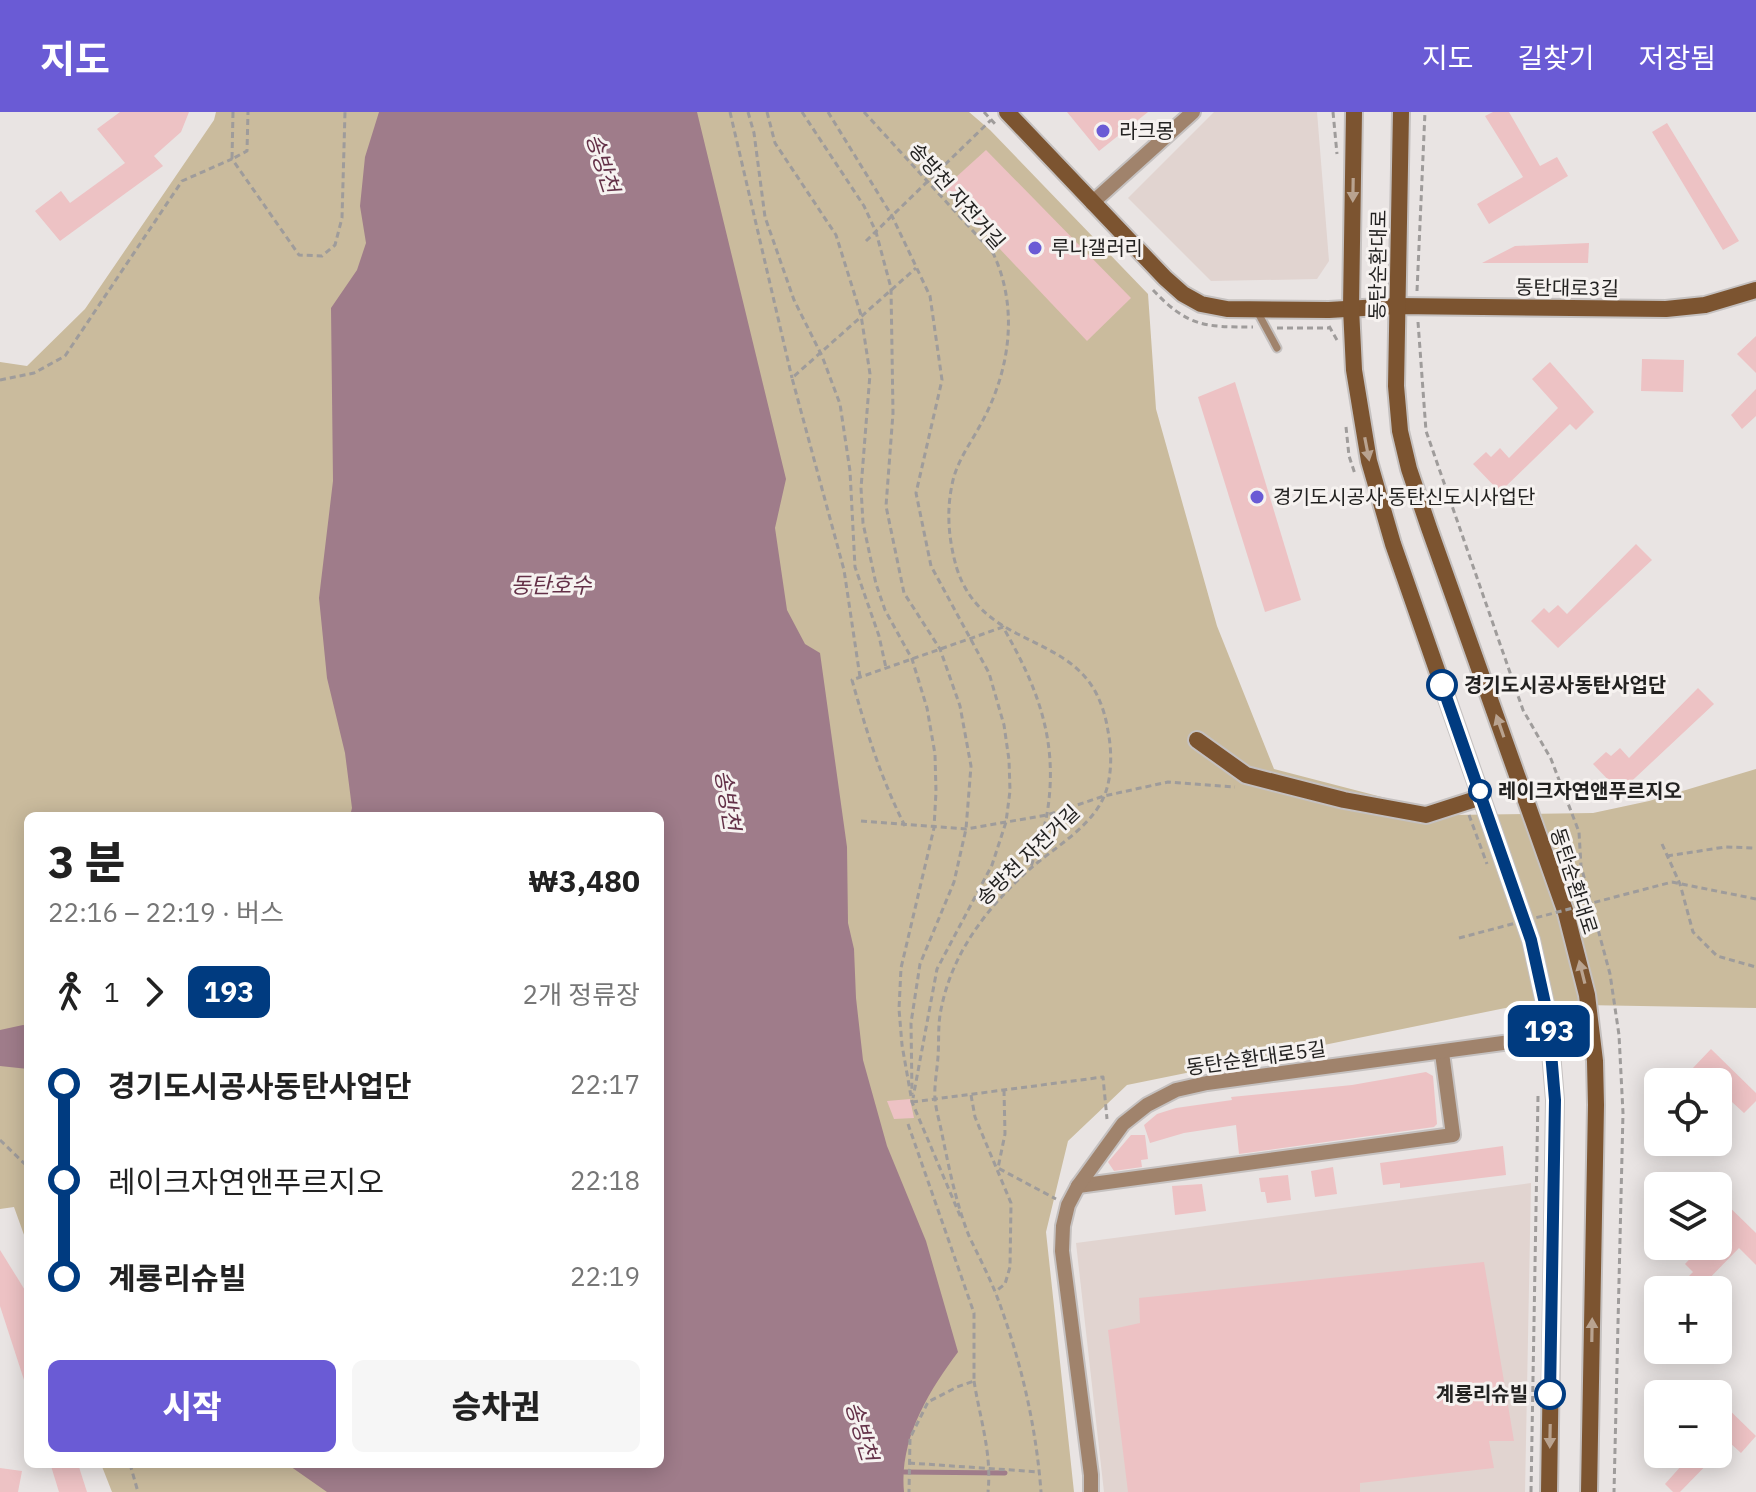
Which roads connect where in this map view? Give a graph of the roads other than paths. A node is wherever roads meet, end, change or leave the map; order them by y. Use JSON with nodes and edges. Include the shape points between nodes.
{"nodes":[{"id":1,"x":1007,"y":112,"type":"edge"},
{"id":2,"x":1193,"y":112,"type":"edge"},
{"id":3,"x":1354,"y":112,"type":"edge"},
{"id":4,"x":1401,"y":112,"type":"edge"},
{"id":5,"x":1092,"y":203,"type":"junction"},
{"id":6,"x":1756,"y":290,"type":"edge"},
{"id":7,"x":1397,"y":306,"type":"junction"},
{"id":8,"x":1351,"y":308,"type":"junction"},
{"id":9,"x":1256,"y":309,"type":"junction"},
{"id":10,"x":1277,"y":348,"type":"dead end"},
{"id":11,"x":1197,"y":740,"type":"dead end"},
{"id":12,"x":1482,"y":797,"type":"junction"},
{"id":13,"x":1592,"y":1031,"type":"junction"},
{"id":14,"x":1550,"y":1039,"type":"junction"},
{"id":15,"x":1442,"y":1053,"type":"junction"},
{"id":16,"x":1078,"y":1186,"type":"junction"},
{"id":17,"x":1091,"y":1492,"type":"edge"},
{"id":18,"x":1549,"y":1492,"type":"edge"},
{"id":19,"x":1589,"y":1492,"type":"edge"}],
"edges":[{"from":1,"to":5,"type":"main road","name":"동탄대로3길"},
{"from":2,"to":5,"type":"street"},
{"from":3,"to":8,"type":"main road","name":"동탄순환대로","one_way":true},
{"from":4,"to":7,"type":"main road","name":"동탄순환대로"},
{"from":5,"to":9,"type":"main road","name":"동탄대로3길","via":[[1183,294],[1201,304]]},
{"from":6,"to":7,"type":"main road","name":"동탄대로3길","via":[[1705,305],[1666,309]]},
{"from":7,"to":8,"type":"main road","name":"동탄대로3길"},
{"from":13,"to":7,"type":"main road","name":"동탄순환대로","one_way":true,"via":[[1566,913],[1409,469],[1396,386]]},
{"from":8,"to":9,"type":"main road","name":"동탄대로3길"},
{"from":8,"to":12,"type":"main road","name":"동탄순환대로","one_way":true,"via":[[1354,370],[1379,499]]},
{"from":9,"to":10,"type":"lane"},
{"from":11,"to":12,"type":"main road","via":[[1246,775],[1344,800],[1426,815]]},
{"from":12,"to":14,"type":"main road","name":"동탄순환대로","via":[[1531,940]]},
{"from":13,"to":14,"type":"street","name":"동탄순환대로5길"},
{"from":19,"to":13,"type":"main road","name":"동탄순환대로","one_way":true,"via":[[1596,1105]]},
{"from":14,"to":15,"type":"street","name":"동탄순환대로5길"},
{"from":14,"to":18,"type":"main road","name":"동탄순환대로","one_way":true,"via":[[1555,1100]]},
{"from":15,"to":16,"type":"street","name":"동탄순환대로5길","via":[[1176,1090],[1123,1124]]},
{"from":15,"to":16,"type":"street","via":[[1453,1135]]},
{"from":16,"to":17,"type":"street","name":"동탄순환대로5길","via":[[1068,1205],[1062,1251]]}]}
